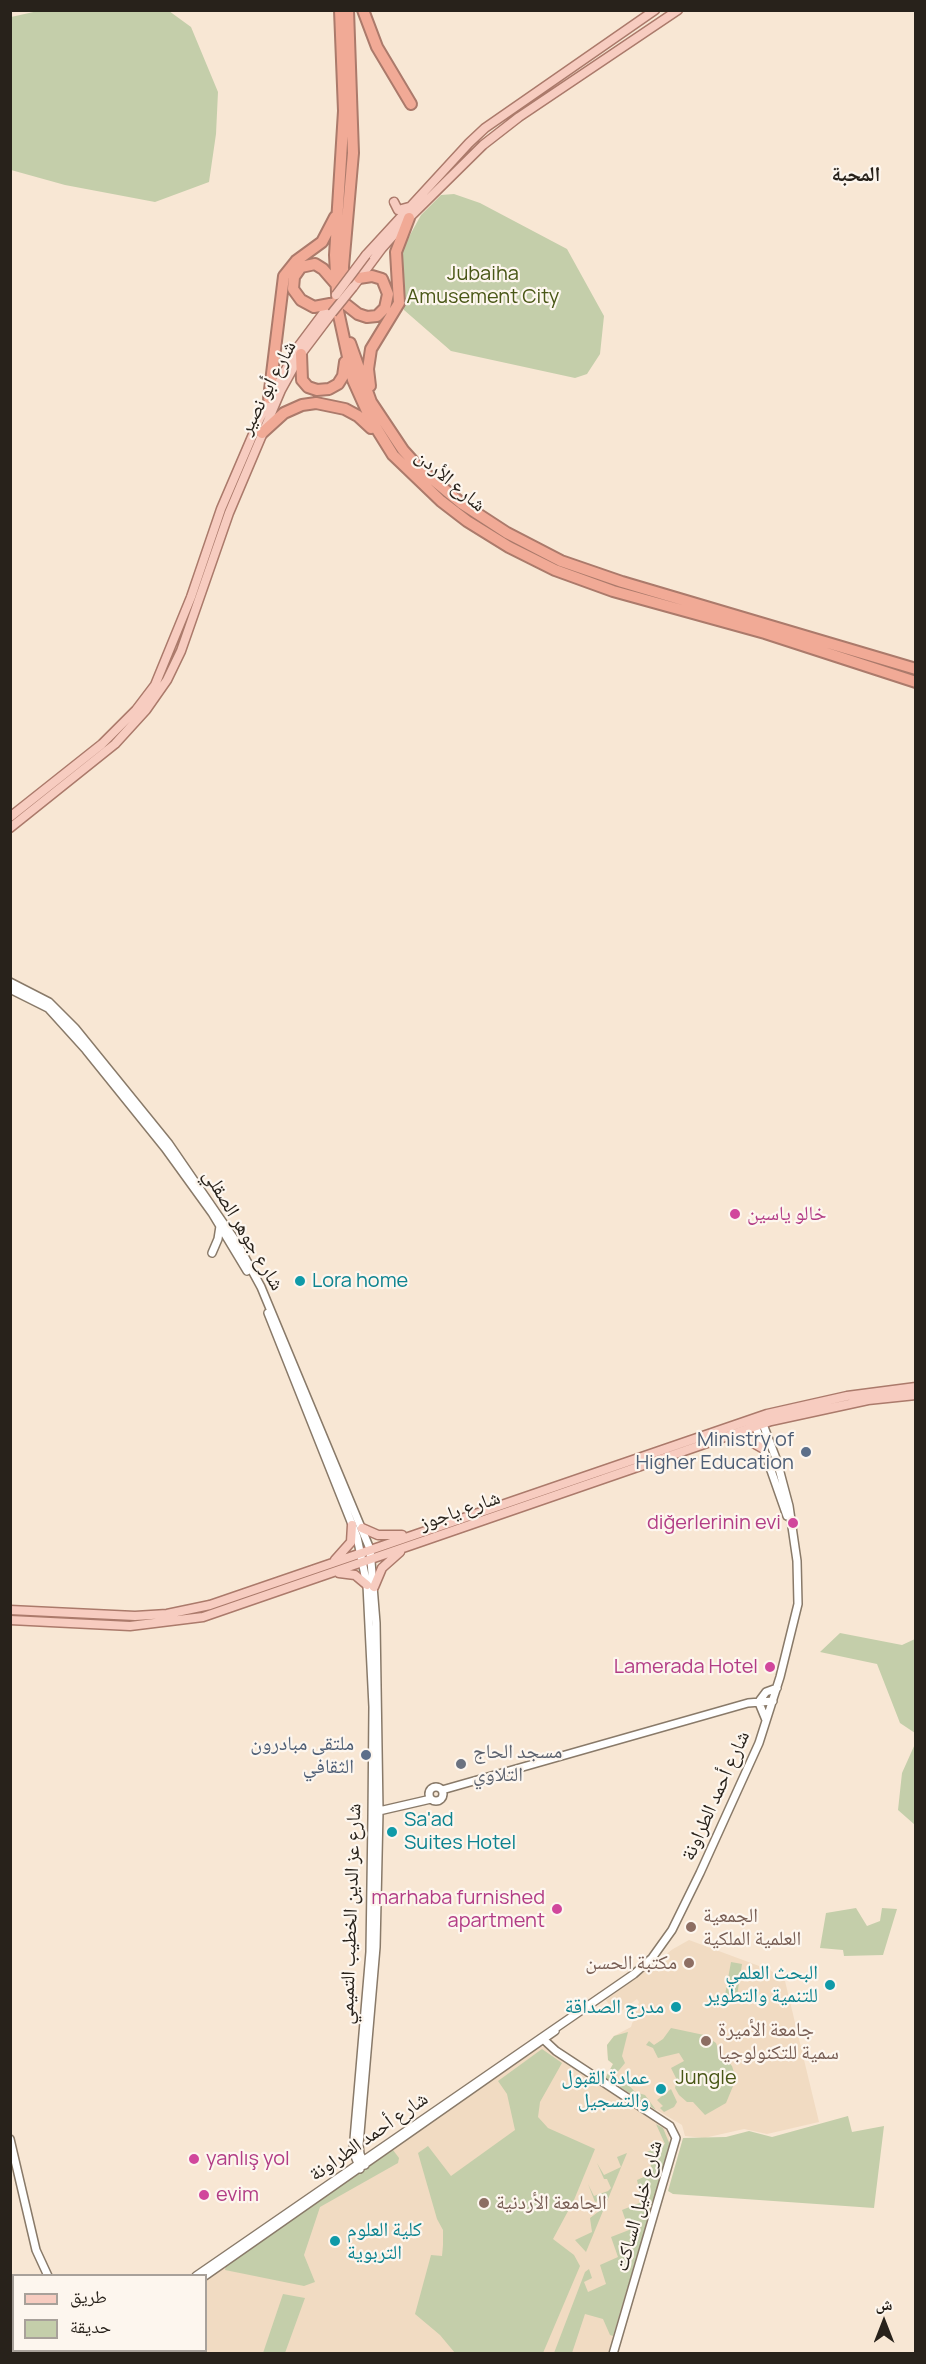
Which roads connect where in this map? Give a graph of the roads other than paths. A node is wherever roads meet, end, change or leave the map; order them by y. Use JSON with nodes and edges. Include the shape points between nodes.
{"nodes":[{"id":1,"x":340,"y":10,"type":"edge"},
{"id":2,"x":348,"y":10,"type":"edge"},
{"id":3,"x":363,"y":10,"type":"edge"},
{"id":4,"x":655,"y":10,"type":"edge"},
{"id":5,"x":678,"y":10,"type":"edge"},
{"id":6,"x":609,"y":43,"type":"junction"},
{"id":7,"x":590,"y":54,"type":"junction"},
{"id":8,"x":611,"y":56,"type":"junction"},
{"id":9,"x":594,"y":67,"type":"junction"},
{"id":10,"x":411,"y":105,"type":"dead end"},
{"id":11,"x":394,"y":202,"type":"dead end"},
{"id":12,"x":339,"y":206,"type":"junction"},
{"id":13,"x":412,"y":206,"type":"junction"},
{"id":14,"x":409,"y":218,"type":"junction"},
{"id":15,"x":356,"y":282,"type":"junction"},
{"id":16,"x":335,"y":300,"type":"junction"},
{"id":17,"x":301,"y":354,"type":"junction"},
{"id":18,"x":346,"y":356,"type":"junction"},
{"id":19,"x":270,"y":398,"type":"junction"},
{"id":20,"x":371,"y":402,"type":"junction"},
{"id":21,"x":262,"y":433,"type":"junction"},
{"id":22,"x":380,"y":436,"type":"junction"},
{"id":23,"x":915,"y":669,"type":"edge"},
{"id":24,"x":915,"y":682,"type":"edge"},
{"id":25,"x":10,"y":817,"type":"edge"},
{"id":26,"x":10,"y":828,"type":"edge"},
{"id":27,"x":10,"y":982,"type":"edge"},
{"id":28,"x":10,"y":989,"type":"edge"},
{"id":29,"x":220,"y":1226,"type":"junction"},
{"id":30,"x":212,"y":1253,"type":"dead end"},
{"id":31,"x":915,"y":1387,"type":"edge"},
{"id":32,"x":915,"y":1395,"type":"edge"},
{"id":33,"x":758,"y":1421,"type":"junction"},
{"id":34,"x":727,"y":1437,"type":"junction"},
{"id":35,"x":762,"y":1448,"type":"junction"},
{"id":36,"x":352,"y":1525,"type":"junction"},
{"id":37,"x":791,"y":1527,"type":"junction"},
{"id":38,"x":362,"y":1528,"type":"junction"},
{"id":39,"x":417,"y":1533,"type":"junction"},
{"id":40,"x":408,"y":1546,"type":"junction"},
{"id":41,"x":366,"y":1550,"type":"junction"},
{"id":42,"x":368,"y":1561,"type":"junction"},
{"id":43,"x":333,"y":1562,"type":"junction"},
{"id":44,"x":330,"y":1574,"type":"junction"},
{"id":45,"x":371,"y":1586,"type":"junction"},
{"id":46,"x":10,"y":1610,"type":"edge"},
{"id":47,"x":10,"y":1620,"type":"edge"},
{"id":48,"x":777,"y":1688,"type":"junction"},
{"id":49,"x":758,"y":1702,"type":"junction"},
{"id":50,"x":772,"y":1703,"type":"junction"},
{"id":51,"x":766,"y":1722,"type":"junction"},
{"id":52,"x":443,"y":1793,"type":"junction"},
{"id":53,"x":430,"y":1796,"type":"junction"},
{"id":54,"x":379,"y":1811,"type":"junction"},
{"id":55,"x":544,"y":2037,"type":"junction"},
{"id":56,"x":10,"y":2139,"type":"edge"},
{"id":57,"x":356,"y":2149,"type":"junction"},
{"id":58,"x":370,"y":2155,"type":"junction"},
{"id":59,"x":361,"y":2165,"type":"junction"},
{"id":60,"x":345,"y":2173,"type":"junction"},
{"id":61,"x":47,"y":2274,"type":"edge"},
{"id":62,"x":198,"y":2274,"type":"edge"},
{"id":63,"x":207,"y":2275,"type":"edge"},
{"id":64,"x":613,"y":2354,"type":"edge"}],
"edges":[{"from":1,"to":12,"type":"highway","name":"شارع الأردن","via":[[344,111]]},
{"from":2,"to":16,"type":"highway","name":"شارع الأردن","via":[[353,153],[343,267]]},
{"from":3,"to":10,"type":"highway","via":[[377,47]]},
{"from":4,"to":6,"type":"main road","name":"شارع أبو نصير"},
{"from":5,"to":8,"type":"main road","name":"شارع أبو نصير"},
{"from":6,"to":7,"type":"main road","name":"شارع أبو نصير"},
{"from":6,"to":8,"type":"main road","via":[[606,53]]},
{"from":7,"to":9,"type":"main road","via":[[595,59]]},
{"from":7,"to":13,"type":"main road","name":"شارع أبو نصير","via":[[485,128]]},
{"from":8,"to":9,"type":"main road","name":"شارع أبو نصير"},
{"from":9,"to":14,"type":"main road","name":"شارع أبو نصير","via":[[483,145]]},
{"from":11,"to":13,"type":"main road","via":[[398,210]]},
{"from":12,"to":16,"type":"highway","name":"شارع الأردن"},
{"from":12,"to":19,"type":"highway","via":[[322,242],[296,261],[284,276]]},
{"from":13,"to":16,"type":"main road","name":"شارع أبو نصير","bridge":true,"via":[[366,255]]},
{"from":14,"to":15,"type":"main road","name":"شارع أبو نصير"},
{"from":14,"to":20,"type":"highway","via":[[396,252],[399,303],[370,354]]},
{"from":15,"to":16,"type":"main road","name":"شارع أبو نصير","bridge":true},
{"from":15,"to":16,"type":"highway","via":[[369,276],[382,279],[388,294],[385,308],[377,316],[358,314]]},
{"from":16,"to":17,"type":"main road","name":"شارع أبو نصير"},
{"from":16,"to":18,"type":"highway","name":"شارع الأردن"},
{"from":16,"to":19,"type":"main road","name":"شارع أبو نصير","via":[[298,347]]},
{"from":16,"to":20,"type":"highway","name":"شارع الأردن"},
{"from":17,"to":18,"type":"highway","via":[[302,380],[320,391],[339,382]]},
{"from":17,"to":21,"type":"main road","name":"شارع أبو نصير"},
{"from":18,"to":22,"type":"highway","name":"شارع الأردن","via":[[362,402]]},
{"from":19,"to":25,"type":"main road","name":"شارع أبو نصير","via":[[220,509],[191,597],[155,685],[102,744]]},
{"from":20,"to":23,"type":"highway","name":"شارع الأردن","via":[[420,469],[488,522],[531,547],[622,582]]},
{"from":21,"to":22,"type":"highway","via":[[291,409],[321,403],[354,413]]},
{"from":21,"to":26,"type":"main road","name":"شارع أبو نصير","via":[[181,651],[160,692],[115,744]]},
{"from":22,"to":24,"type":"highway","name":"شارع الأردن","via":[[407,470],[467,521],[555,570]]},
{"from":27,"to":38,"type":"street","name":"شارع جوهر الصقلي","via":[[44,999],[64,1015],[155,1125],[219,1215],[261,1287]]},
{"from":28,"to":29,"type":"street","name":"شارع جوهر الصقلي","via":[[48,1008],[86,1050],[165,1148]]},
{"from":29,"to":30,"type":"street"},
{"from":29,"to":36,"type":"street","name":"شارع جوهر الصقلي","via":[[259,1293]]},
{"from":31,"to":33,"type":"main road","name":"شارع ياجوز","via":[[847,1396]]},
{"from":32,"to":33,"type":"main road","name":"شارع ياجوز"},
{"from":33,"to":34,"type":"main road","name":"شارع ياجوز"},
{"from":33,"to":35,"type":"street","name":"شارع أحمد الطراونة"},
{"from":33,"to":37,"type":"street","name":"شارع أحمد الطراونة","via":[[777,1461]]},
{"from":33,"to":39,"type":"main road","name":"شارع ياجوز"},
{"from":34,"to":35,"type":"main road","via":[[748,1440]]},
{"from":34,"to":40,"type":"main road","name":"شارع ياجوز"},
{"from":35,"to":37,"type":"street","name":"شارع أحمد الطراونة"},
{"from":36,"to":41,"type":"street","name":"شارع جوهر الصقلي"},
{"from":36,"to":43,"type":"main road","via":[[350,1545]]},
{"from":37,"to":48,"type":"street","name":"شارع أحمد الطراونة","via":[[799,1597]]},
{"from":38,"to":39,"type":"main road","via":[[386,1536]]},
{"from":38,"to":41,"type":"street","name":"شارع جوهر الصقلي"},
{"from":39,"to":41,"type":"main road","name":"شارع ياجوز"},
{"from":40,"to":42,"type":"main road","name":"شارع ياجوز"},
{"from":40,"to":45,"type":"main road","via":[[382,1568]]},
{"from":41,"to":42,"type":"street","name":"شارع عز الدين الخطيب التميمي"},
{"from":41,"to":43,"type":"main road","name":"شارع ياجوز"},
{"from":42,"to":44,"type":"main road","name":"شارع ياجوز"},
{"from":42,"to":45,"type":"street","name":"شارع عز الدين الخطيب التميمي"},
{"from":43,"to":46,"type":"main road","name":"شارع ياجوز","via":[[210,1605],[167,1614],[121,1616]]},
{"from":44,"to":45,"type":"main road","via":[[353,1575]]},
{"from":44,"to":47,"type":"main road","name":"شارع ياجوز","via":[[215,1614],[169,1623],[130,1626]]},
{"from":45,"to":54,"type":"street","name":"شارع عز الدين الخطيب التميمي"},
{"from":45,"to":57,"type":"street","name":"شارع عز الدين الخطيب التميمي","via":[[370,1952]]},
{"from":48,"to":49,"type":"street"},
{"from":48,"to":50,"type":"street","name":"شارع أحمد الطراونة"},
{"from":49,"to":50,"type":"street"},
{"from":49,"to":51,"type":"street"},
{"from":49,"to":52,"type":"street"},
{"from":50,"to":51,"type":"street","name":"شارع أحمد الطراونة"},
{"from":51,"to":55,"type":"street","name":"شارع أحمد الطراونة","via":[[696,1883],[663,1942],[641,1968]]},
{"from":52,"to":53,"type":"street","via":[[440,1800]]},
{"from":52,"to":53,"type":"street","via":[[435,1787]]},
{"from":53,"to":54,"type":"street"},
{"from":54,"to":57,"type":"street","name":"شارع عز الدين الخطيب التميمي","via":[[376,1947]]},
{"from":55,"to":58,"type":"street","name":"شارع أحمد الطراونة"},
{"from":55,"to":59,"type":"street","name":"شارع أحمد الطراونة"},
{"from":55,"to":64,"type":"street","name":"شارع خليل الساكت","via":[[560,2052],[670,2126],[676,2138]]},
{"from":56,"to":61,"type":"street","via":[[36,2250]]},
{"from":57,"to":58,"type":"street"},
{"from":57,"to":59,"type":"street","name":"شارع عز الدين الخطيب التميمي"},
{"from":57,"to":60,"type":"street"},
{"from":58,"to":59,"type":"street","name":"شارع أحمد الطراونة"},
{"from":59,"to":60,"type":"street","name":"شارع أحمد الطراونة"},
{"from":59,"to":63,"type":"street","name":"شارع أحمد الطراونة"},
{"from":60,"to":62,"type":"street","name":"شارع أحمد الطراونة"}]}
